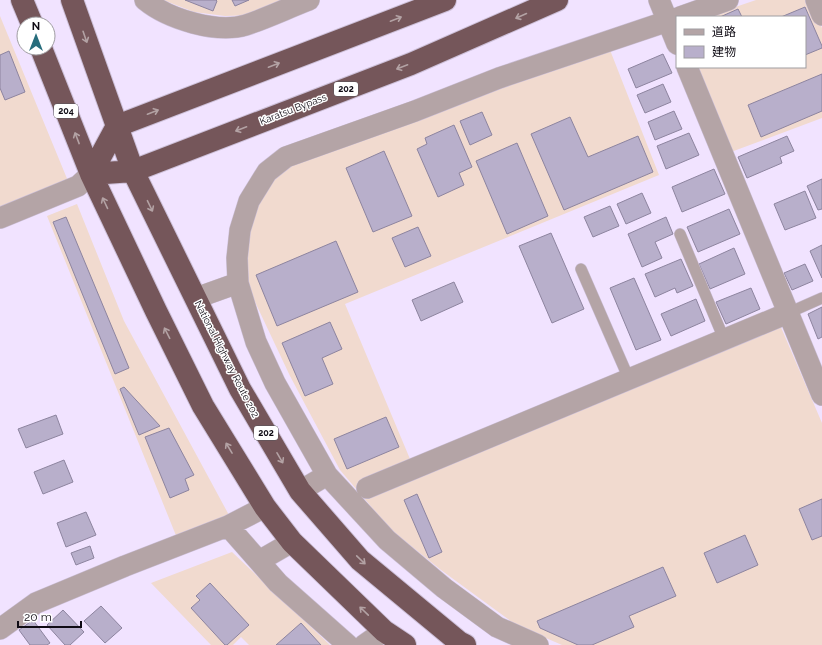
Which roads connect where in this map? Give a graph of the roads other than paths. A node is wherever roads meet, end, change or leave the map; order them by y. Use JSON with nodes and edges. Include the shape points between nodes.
{"nodes":[{"id":1,"x":22,"y":0,"type":"edge"},
{"id":2,"x":72,"y":0,"type":"edge"},
{"id":3,"x":145,"y":0,"type":"edge"},
{"id":4,"x":309,"y":0,"type":"edge"},
{"id":5,"x":445,"y":0,"type":"edge"},
{"id":6,"x":557,"y":0,"type":"edge"},
{"id":7,"x":659,"y":0,"type":"edge"},
{"id":8,"x":728,"y":0,"type":"edge"},
{"id":9,"x":816,"y":0,"type":"edge"},
{"id":10,"x":822,"y":15,"type":"edge"},
{"id":11,"x":29,"y":16,"type":"edge"},
{"id":12,"x":683,"y":16,"type":"edge"},
{"id":13,"x":675,"y":19,"type":"edge"},
{"id":14,"x":676,"y":32,"type":"edge"},
{"id":15,"x":44,"y":56,"type":"edge"},
{"id":16,"x":687,"y":68,"type":"edge"},
{"id":17,"x":117,"y":126,"type":"junction"},
{"id":18,"x":133,"y":171,"type":"junction"},
{"id":19,"x":91,"y":174,"type":"junction"},
{"id":20,"x":0,"y":218,"type":"edge"},
{"id":21,"x":680,"y":234,"type":"dead end"},
{"id":22,"x":581,"y":269,"type":"dead end"},
{"id":23,"x":238,"y":283,"type":"junction"},
{"id":24,"x":196,"y":298,"type":"junction"},
{"id":25,"x":822,"y":298,"type":"edge"},
{"id":26,"x":788,"y":313,"type":"junction"},
{"id":27,"x":724,"y":339,"type":"junction"},
{"id":28,"x":629,"y":379,"type":"junction"},
{"id":29,"x":822,"y":395,"type":"edge"},
{"id":30,"x":327,"y":475,"type":"junction"},
{"id":31,"x":367,"y":488,"type":"dead end"},
{"id":32,"x":300,"y":492,"type":"junction"},
{"id":33,"x":265,"y":507,"type":"junction"},
{"id":34,"x":228,"y":526,"type":"junction"},
{"id":35,"x":292,"y":542,"type":"junction"},
{"id":36,"x":259,"y":561,"type":"junction"},
{"id":37,"x":0,"y":628,"type":"edge"},
{"id":38,"x":384,"y":631,"type":"junction"},
{"id":39,"x":348,"y":645,"type":"edge"},
{"id":40,"x":364,"y":645,"type":"edge"},
{"id":41,"x":405,"y":645,"type":"edge"},
{"id":42,"x":465,"y":645,"type":"edge"},
{"id":43,"x":538,"y":645,"type":"edge"}],
"edges":[{"from":1,"to":11,"type":"highway"},
{"from":2,"to":17,"type":"highway","one_way":true},
{"from":3,"to":4,"type":"street","via":[[155,8],[186,22],[224,29],[245,25]]},
{"from":17,"to":5,"type":"highway","one_way":true},
{"from":6,"to":18,"type":"highway","name":"Karatsu Bypass","number":"202","one_way":true,"via":[[411,64]]},
{"from":7,"to":13,"type":"street"},
{"from":8,"to":12,"type":"street"},
{"from":9,"to":10,"type":"street"},
{"from":13,"to":14,"type":"street"},
{"from":13,"to":23,"type":"street","via":[[499,78],[286,157],[267,172],[249,201],[240,230]]},
{"from":19,"to":15,"type":"highway","number":"204","one_way":true},
{"from":16,"to":26,"type":"street"},
{"from":17,"to":18,"type":"highway","number":"202"},
{"from":17,"to":19,"type":"highway"},
{"from":18,"to":19,"type":"highway","name":"Karatsu Bypass","number":"202"},
{"from":18,"to":24,"type":"highway","name":"National Highway Route 202","number":"202","one_way":true},
{"from":19,"to":20,"type":"street","via":[[78,186]]},
{"from":33,"to":19,"type":"highway","one_way":true,"via":[[203,406]]},
{"from":21,"to":27,"type":"lane"},
{"from":22,"to":28,"type":"lane"},
{"from":23,"to":24,"type":"street"},
{"from":23,"to":30,"type":"street","via":[[256,342],[274,383]]},
{"from":24,"to":32,"type":"highway","name":"National Highway Route 202","number":"202","one_way":true,"via":[[240,389]]},
{"from":25,"to":26,"type":"lane"},
{"from":26,"to":27,"type":"street"},
{"from":26,"to":29,"type":"street"},
{"from":27,"to":28,"type":"street"},
{"from":28,"to":31,"type":"street"},
{"from":30,"to":32,"type":"street"},
{"from":30,"to":43,"type":"street","via":[[387,540],[444,588],[497,627]]},
{"from":32,"to":42,"type":"highway","name":"National Highway Route 202","number":"202","one_way":true,"via":[[360,560]]},
{"from":33,"to":34,"type":"street"},
{"from":33,"to":35,"type":"highway"},
{"from":34,"to":36,"type":"street"},
{"from":34,"to":37,"type":"street","via":[[36,603]]},
{"from":35,"to":36,"type":"street"},
{"from":38,"to":35,"type":"highway","one_way":true},
{"from":36,"to":39,"type":"street","via":[[278,582]]},
{"from":38,"to":40,"type":"street"},
{"from":38,"to":41,"type":"highway"}]}
